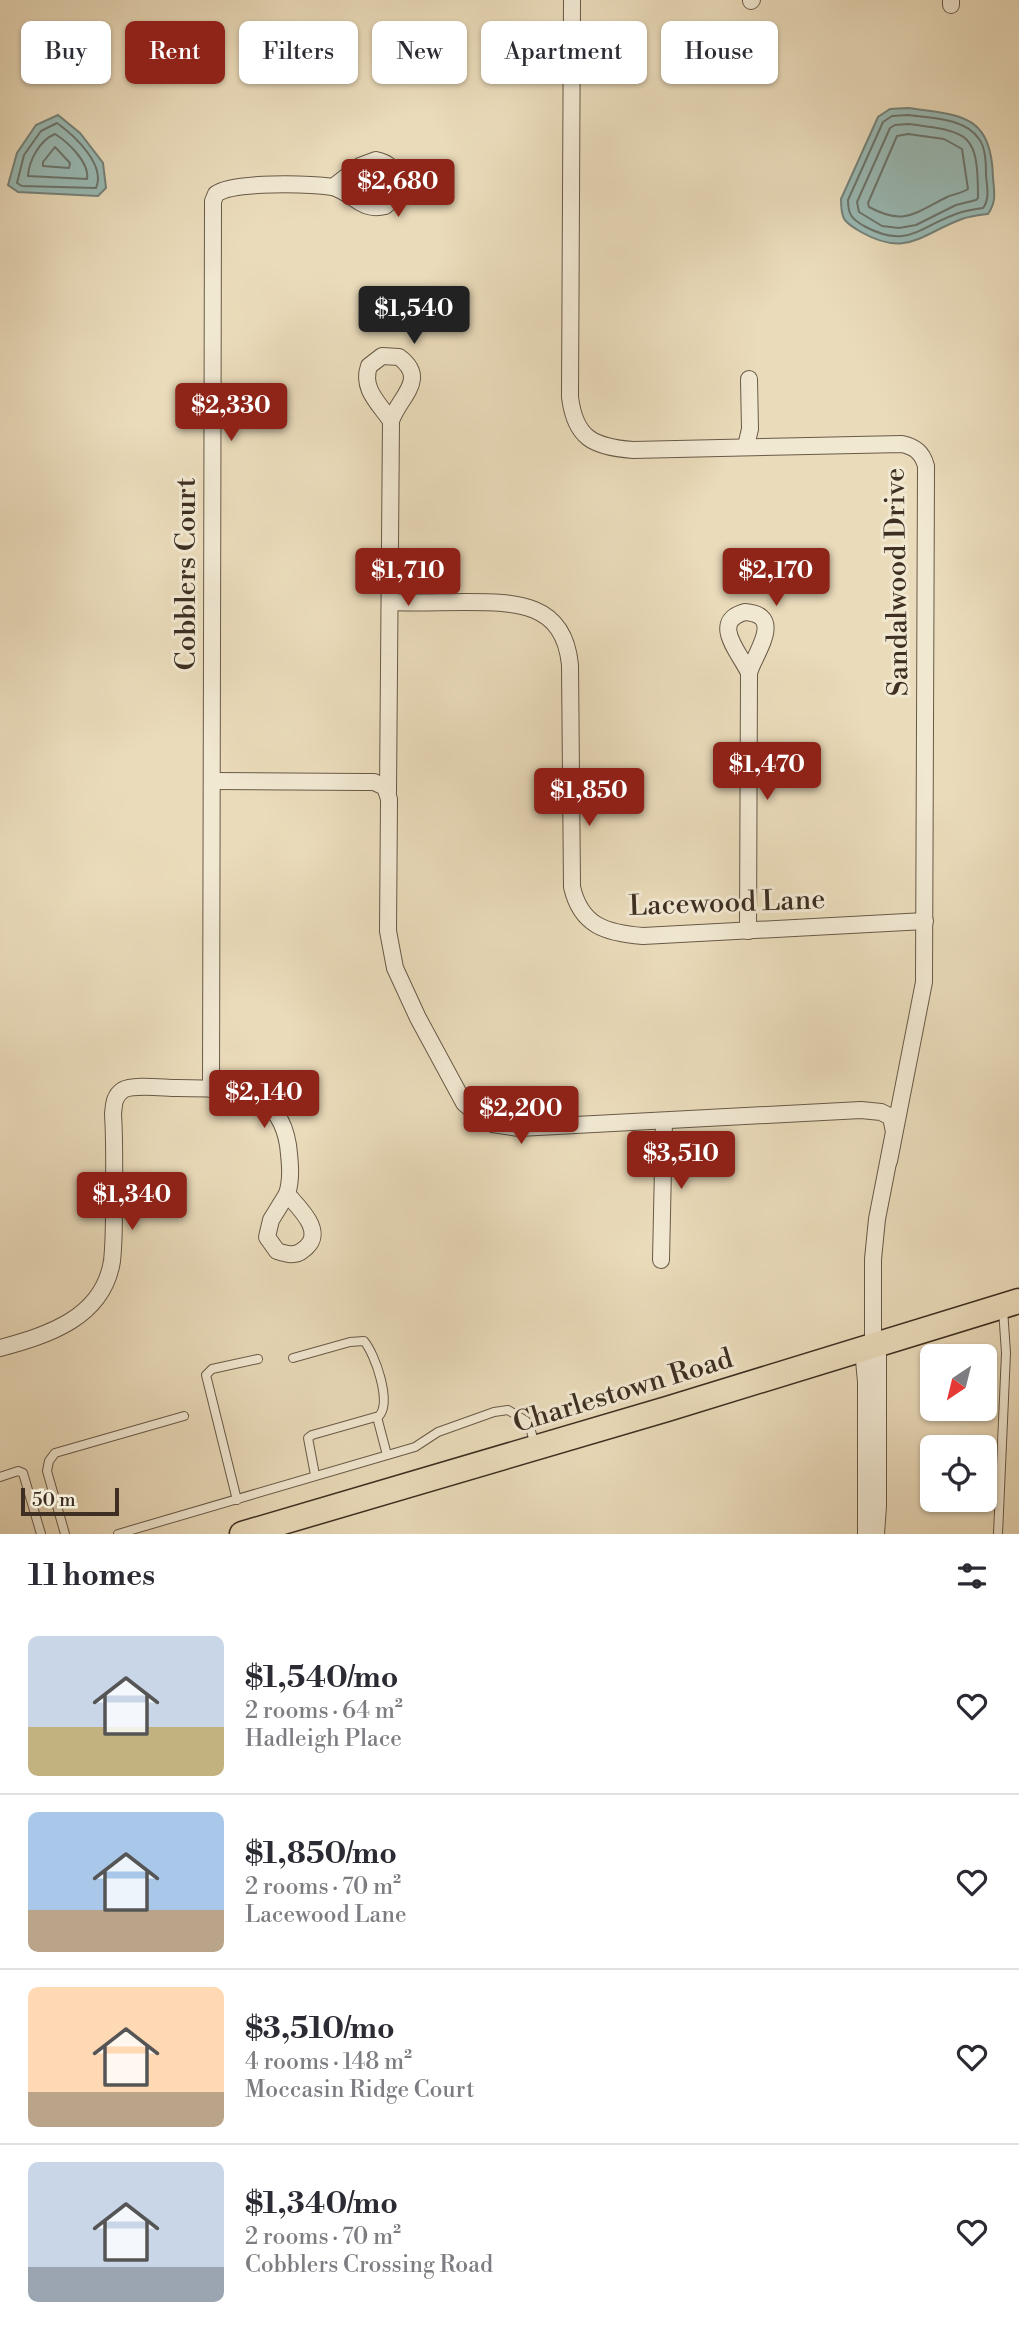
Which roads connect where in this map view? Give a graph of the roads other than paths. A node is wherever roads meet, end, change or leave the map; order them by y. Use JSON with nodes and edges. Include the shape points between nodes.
{"nodes":[{"id":1,"x":572,"y":0,"type":"edge"},
{"id":2,"x":333,"y":187,"type":"dead end"},
{"id":3,"x":749,"y":379,"type":"dead end"},
{"id":4,"x":391,"y":421,"type":"dead end"},
{"id":5,"x":746,"y":446,"type":"junction"},
{"id":6,"x":390,"y":602,"type":"junction"},
{"id":7,"x":749,"y":673,"type":"dead end"},
{"id":8,"x":213,"y":781,"type":"junction"},
{"id":9,"x":388,"y":792,"type":"junction"},
{"id":10,"x":925,"y":921,"type":"junction"},
{"id":11,"x":748,"y":931,"type":"junction"},
{"id":12,"x":211,"y":1089,"type":"junction"},
{"id":13,"x":664,"y":1121,"type":"junction"},
{"id":14,"x":889,"y":1161,"type":"junction"},
{"id":15,"x":288,"y":1194,"type":"dead end"},
{"id":16,"x":661,"y":1260,"type":"dead end"},
{"id":17,"x":1011,"y":1303,"type":"edge"},
{"id":18,"x":872,"y":1346,"type":"junction"},
{"id":19,"x":0,"y":1348,"type":"edge"},
{"id":20,"x":293,"y":1358,"type":"dead end"},
{"id":21,"x":258,"y":1359,"type":"dead end"},
{"id":22,"x":184,"y":1416,"type":"dead end"},
{"id":23,"x":377,"y":1417,"type":"junction"},
{"id":24,"x":535,"y":1448,"type":"junction"},
{"id":25,"x":387,"y":1455,"type":"junction"},
{"id":26,"x":315,"y":1475,"type":"junction"},
{"id":27,"x":0,"y":1477,"type":"edge"},
{"id":28,"x":237,"y":1500,"type":"junction"},
{"id":29,"x":254,"y":1532,"type":"edge"},
{"id":30,"x":41,"y":1534,"type":"edge"},
{"id":31,"x":65,"y":1534,"type":"edge"},
{"id":32,"x":118,"y":1534,"type":"edge"},
{"id":33,"x":866,"y":1534,"type":"edge"},
{"id":34,"x":876,"y":1534,"type":"edge"},
{"id":35,"x":998,"y":1534,"type":"edge"}],
"edges":[{"from":1,"to":5,"type":"street","name":"Sandalwood Drive","via":[[570,397],[575,421],[580,431],[608,448]]},
{"from":2,"to":8,"type":"street","name":"Cobblers Court","via":[[229,188],[216,194],[213,201]]},
{"from":3,"to":5,"type":"street"},
{"from":4,"to":6,"type":"street"},
{"from":5,"to":10,"type":"street","name":"Sandalwood Drive","via":[[902,444],[924,457]]},
{"from":6,"to":9,"type":"street"},
{"from":6,"to":11,"type":"street","name":"Lacewood Lane","via":[[523,604],[544,614],[561,630],[570,665],[572,887],[581,912],[614,933]]},
{"from":7,"to":11,"type":"street"},
{"from":8,"to":9,"type":"street","via":[[374,782]]},
{"from":8,"to":12,"type":"street"},
{"from":9,"to":13,"type":"street","via":[[391,956],[464,1103],[493,1124],[519,1128]]},
{"from":10,"to":11,"type":"street","name":"Lacewood Lane"},
{"from":10,"to":14,"type":"street","name":"Sandalwood Drive","via":[[922,998]]},
{"from":12,"to":15,"type":"street","via":[[248,1093],[276,1114],[290,1157]]},
{"from":12,"to":19,"type":"street","via":[[136,1087],[115,1098],[112,1261],[102,1290],[72,1322]]},
{"from":13,"to":14,"type":"street","via":[[881,1112],[894,1122]]},
{"from":13,"to":16,"type":"street"},
{"from":14,"to":18,"type":"street","via":[[873,1259]]},
{"from":17,"to":18,"type":"main road","name":"Charlestown Road"},
{"from":17,"to":35,"type":"lane"},
{"from":18,"to":24,"type":"main road","name":"Charlestown Road"},
{"from":18,"to":33,"type":"street","via":[[866,1382]]},
{"from":18,"to":34,"type":"street","via":[[879,1455]]},
{"from":20,"to":23,"type":"lane","via":[[364,1341],[383,1390],[384,1408]]},
{"from":21,"to":28,"type":"lane","via":[[212,1369],[206,1379]]},
{"from":22,"to":31,"type":"lane","via":[[55,1453],[47,1471]]},
{"from":23,"to":25,"type":"lane"},
{"from":23,"to":26,"type":"lane","via":[[312,1435],[307,1443]]},
{"from":24,"to":25,"type":"lane","via":[[526,1421],[508,1410],[438,1432],[415,1447]]},
{"from":24,"to":29,"type":"main road","name":"Charlestown Road"},
{"from":25,"to":26,"type":"lane"},
{"from":26,"to":28,"type":"lane"},
{"from":27,"to":30,"type":"lane","via":[[23,1473]]},
{"from":28,"to":32,"type":"lane"}]}
